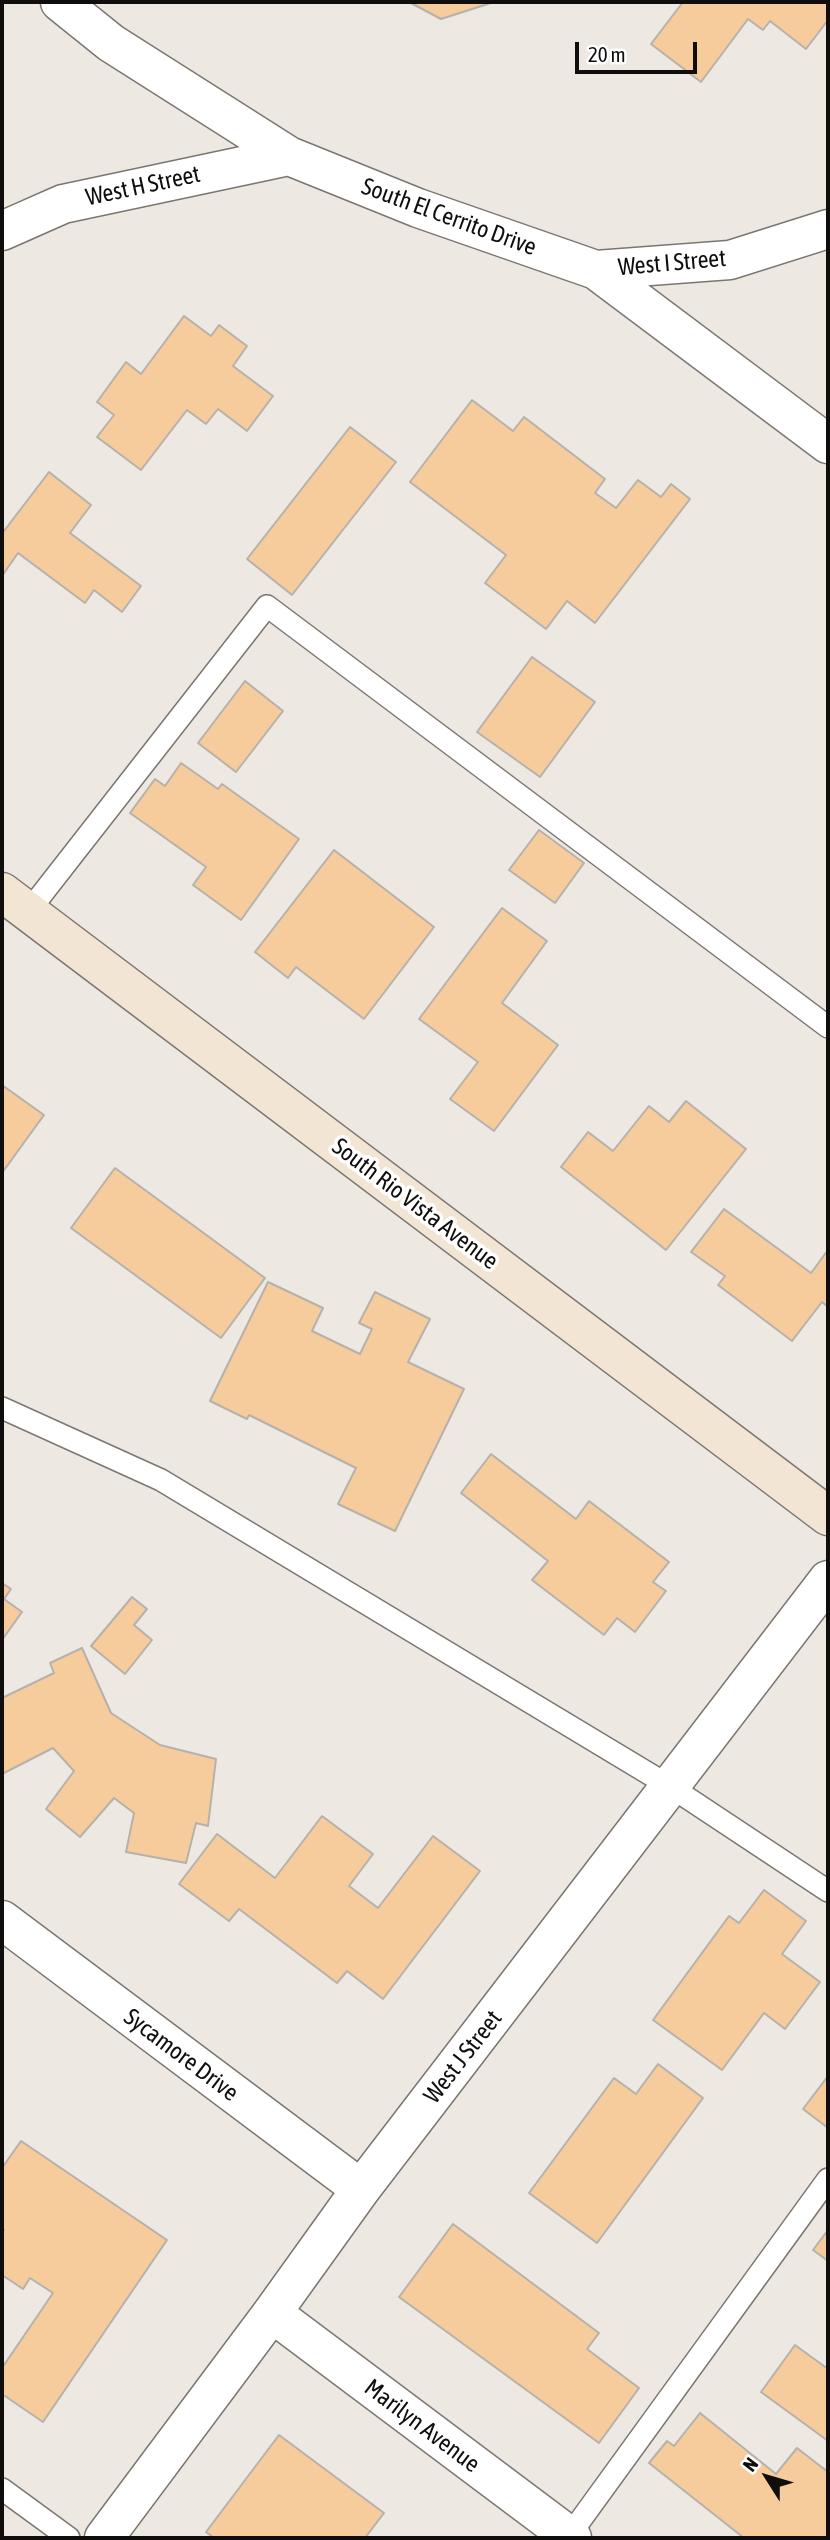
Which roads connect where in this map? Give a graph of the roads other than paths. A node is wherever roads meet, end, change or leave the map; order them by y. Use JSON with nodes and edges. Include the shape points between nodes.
{"nodes":[{"id":1,"x":60,"y":2,"type":"edge"},
{"id":2,"x":289,"y":156,"type":"junction"},
{"id":3,"x":828,"y":229,"type":"edge"},
{"id":4,"x":2,"y":231,"type":"edge"},
{"id":5,"x":596,"y":270,"type":"junction"},
{"id":6,"x":828,"y":444,"type":"edge"},
{"id":7,"x":15,"y":902,"type":"edge"},
{"id":8,"x":828,"y":1027,"type":"edge"},
{"id":9,"x":2,"y":1408,"type":"edge"},
{"id":10,"x":828,"y":1516,"type":"edge"},
{"id":11,"x":828,"y":1580,"type":"edge"},
{"id":12,"x":671,"y":1787,"type":"junction"},
{"id":13,"x":828,"y":1891,"type":"edge"},
{"id":14,"x":2,"y":1920,"type":"edge"},
{"id":15,"x":828,"y":2179,"type":"edge"},
{"id":16,"x":361,"y":2189,"type":"junction"},
{"id":17,"x":272,"y":2313,"type":"junction"},
{"id":18,"x":2,"y":2489,"type":"edge"},
{"id":19,"x":571,"y":2537,"type":"edge"},
{"id":20,"x":69,"y":2538,"type":"edge"},
{"id":21,"x":104,"y":2538,"type":"edge"}],
"edges":[{"from":1,"to":2,"type":"street","name":"South El Cerrito Drive","via":[[111,43]]},
{"from":2,"to":4,"type":"street","name":"West H Street","via":[[63,204]]},
{"from":2,"to":5,"type":"street","name":"South El Cerrito Drive","via":[[418,208]]},
{"from":3,"to":5,"type":"street","name":"West I Street","via":[[730,260]]},
{"from":5,"to":6,"type":"street","name":"South El Cerrito Drive"},
{"from":7,"to":8,"type":"lane","via":[[267,606]]},
{"from":7,"to":10,"type":"street","name":"South Rio Vista Avenue"},
{"from":9,"to":12,"type":"lane","via":[[162,1479]]},
{"from":11,"to":12,"type":"street","name":"West J Street"},
{"from":12,"to":13,"type":"lane"},
{"from":12,"to":16,"type":"street","name":"West J Street"},
{"from":14,"to":16,"type":"street","name":"Sycamore Drive"},
{"from":15,"to":19,"type":"lane"},
{"from":16,"to":17,"type":"street","name":"West J Street"},
{"from":17,"to":19,"type":"street","name":"Marilyn Avenue"},
{"from":17,"to":21,"type":"street","name":"West J Street"},
{"from":18,"to":20,"type":"lane"}]}
